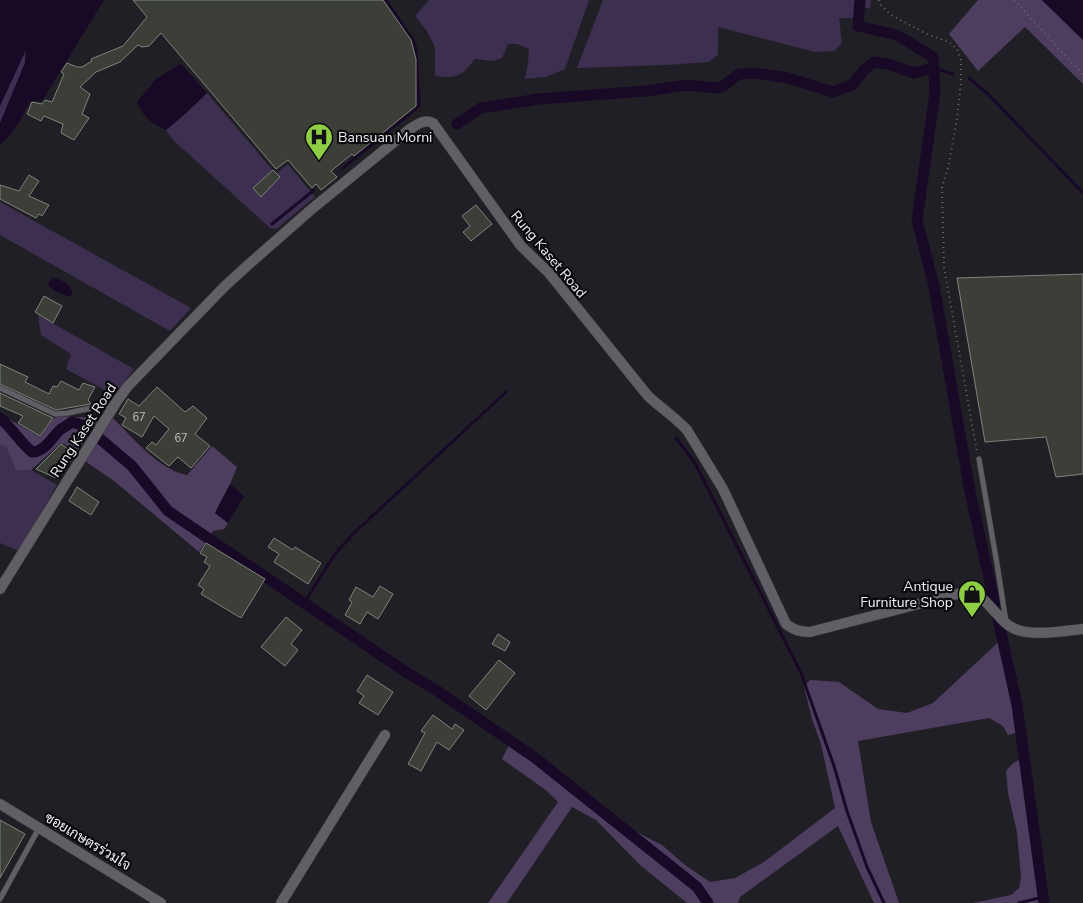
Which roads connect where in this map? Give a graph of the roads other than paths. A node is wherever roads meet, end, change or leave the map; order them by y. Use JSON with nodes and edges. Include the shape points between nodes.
{"nodes":[{"id":1,"x":0,"y":388,"type":"edge"},
{"id":2,"x":114,"y":406,"type":"junction"},
{"id":3,"x":979,"y":459,"type":"road end"},
{"id":4,"x":0,"y":589,"type":"edge"},
{"id":5,"x":1006,"y":623,"type":"junction"},
{"id":6,"x":1083,"y":629,"type":"edge"},
{"id":7,"x":385,"y":735,"type":"dead end"},
{"id":8,"x":0,"y":804,"type":"edge"},
{"id":9,"x":39,"y":828,"type":"junction"},
{"id":10,"x":0,"y":899,"type":"edge"},
{"id":11,"x":162,"y":903,"type":"edge"},
{"id":12,"x":281,"y":903,"type":"edge"}],
"edges":[{"from":1,"to":2,"type":"lane","via":[[55,414]]},
{"from":2,"to":4,"type":"street","name":"Rung Kaset Road"},
{"from":2,"to":5,"type":"street","name":"Rung Kaset Road","via":[[135,380],[248,265],[410,129],[428,121],[434,123],[521,246],[549,273],[648,396],[687,430],[723,489],[786,624],[794,630],[810,632],[969,591],[985,600]]},
{"from":3,"to":5,"type":"lane"},
{"from":5,"to":6,"type":"street","name":"Rung Kaset Road","via":[[1025,631]]},
{"from":7,"to":12,"type":"street"},
{"from":8,"to":9,"type":"street","name":"ซอยเกษตรร่วมใจ"},
{"from":9,"to":10,"type":"lane"},
{"from":9,"to":11,"type":"street","name":"ซอยเกษตรร่วมใจ"}]}
